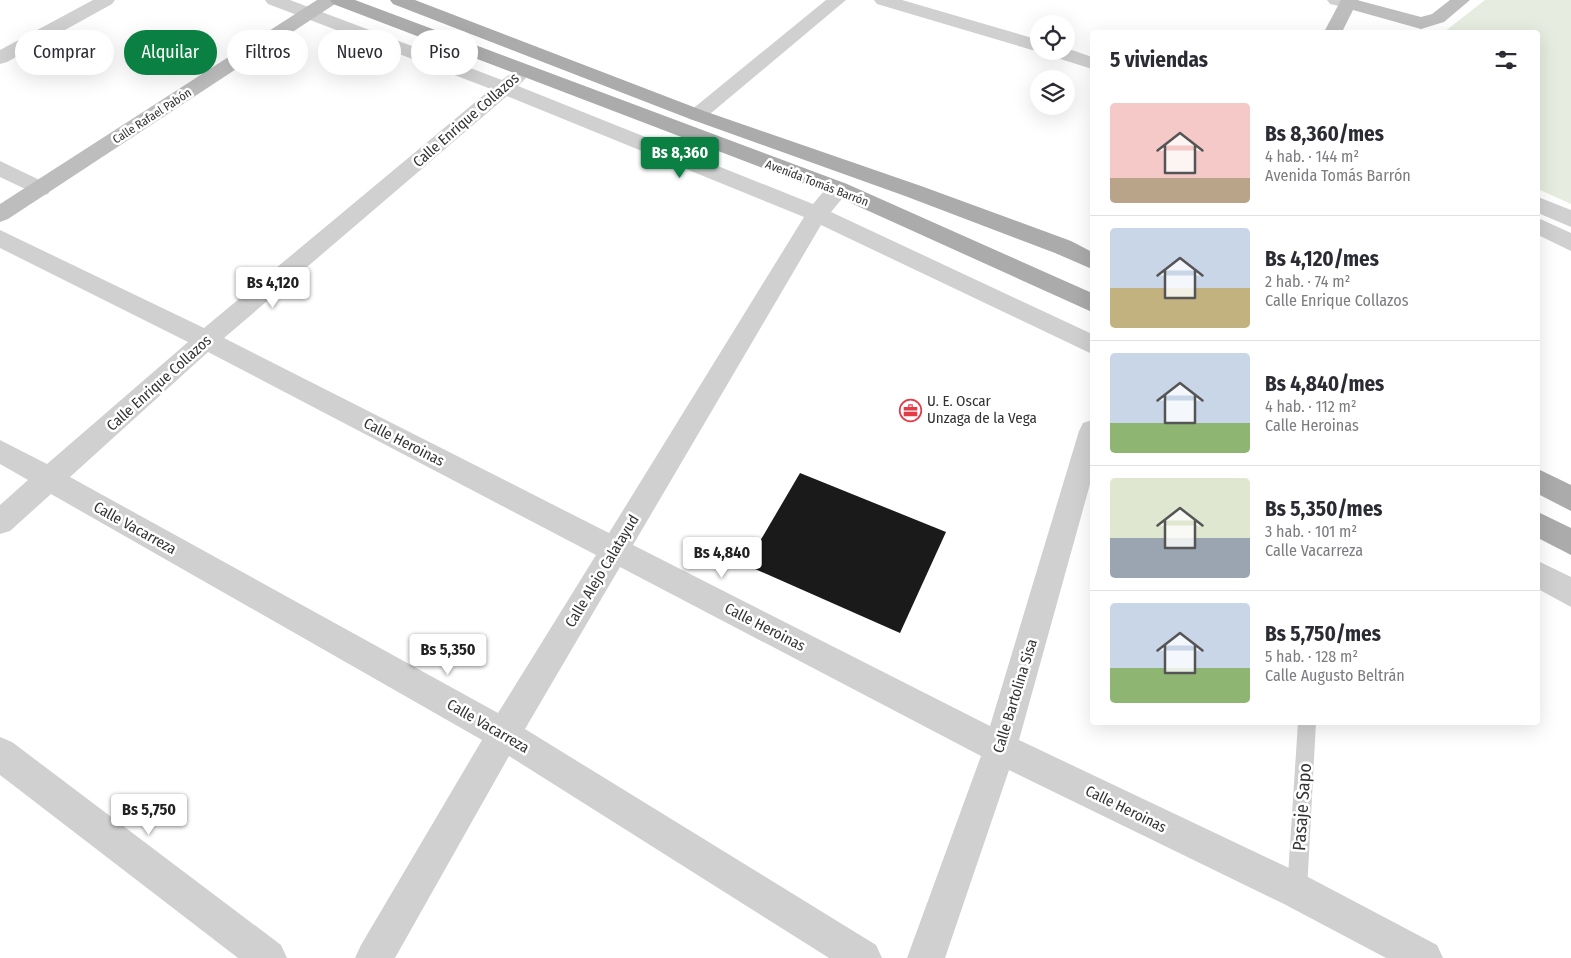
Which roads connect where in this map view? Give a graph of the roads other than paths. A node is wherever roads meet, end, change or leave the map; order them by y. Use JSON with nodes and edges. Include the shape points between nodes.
{"nodes":[{"id":1,"x":106,"y":0,"type":"edge"},
{"id":2,"x":274,"y":0,"type":"edge"},
{"id":3,"x":329,"y":0,"type":"edge"},
{"id":4,"x":339,"y":0,"type":"edge"},
{"id":5,"x":399,"y":0,"type":"edge"},
{"id":6,"x":837,"y":0,"type":"edge"},
{"id":7,"x":883,"y":0,"type":"edge"},
{"id":8,"x":1461,"y":0,"type":"edge"},
{"id":9,"x":1345,"y":1,"type":"edge"},
{"id":10,"x":309,"y":14,"type":"junction"},
{"id":11,"x":1334,"y":30,"type":"edge"},
{"id":12,"x":1030,"y":43,"type":"edge"},
{"id":13,"x":1075,"y":57,"type":"edge"},
{"id":14,"x":0,"y":58,"type":"edge"},
{"id":15,"x":1090,"y":61,"type":"edge"},
{"id":16,"x":524,"y":70,"type":"junction"},
{"id":17,"x":505,"y":88,"type":"junction"},
{"id":18,"x":696,"y":115,"type":"junction"},
{"id":19,"x":0,"y":168,"type":"edge"},
{"id":20,"x":40,"y":189,"type":"junction"},
{"id":21,"x":839,"y":189,"type":"junction"},
{"id":22,"x":1540,"y":205,"type":"edge"},
{"id":23,"x":0,"y":214,"type":"edge"},
{"id":24,"x":817,"y":214,"type":"junction"},
{"id":25,"x":1571,"y":219,"type":"edge"},
{"id":26,"x":1540,"y":227,"type":"edge"},
{"id":27,"x":0,"y":238,"type":"edge"},
{"id":28,"x":1571,"y":243,"type":"edge"},
{"id":29,"x":1090,"y":260,"type":"edge"},
{"id":30,"x":1090,"y":302,"type":"edge"},
{"id":31,"x":206,"y":340,"type":"junction"},
{"id":32,"x":1090,"y":344,"type":"edge"},
{"id":33,"x":1090,"y":437,"type":"edge"},
{"id":34,"x":0,"y":451,"type":"edge"},
{"id":35,"x":50,"y":480,"type":"junction"},
{"id":36,"x":1540,"y":482,"type":"edge"},
{"id":37,"x":1571,"y":499,"type":"edge"},
{"id":38,"x":0,"y":522,"type":"edge"},
{"id":39,"x":1540,"y":525,"type":"edge"},
{"id":40,"x":1571,"y":542,"type":"edge"},
{"id":41,"x":615,"y":550,"type":"junction"},
{"id":42,"x":1540,"y":575,"type":"edge"},
{"id":43,"x":1571,"y":593,"type":"edge"},
{"id":44,"x":1308,"y":725,"type":"edge"},
{"id":45,"x":504,"y":734,"type":"junction"},
{"id":46,"x":1000,"y":748,"type":"junction"},
{"id":47,"x":0,"y":754,"type":"edge"},
{"id":48,"x":1297,"y":891,"type":"junction"},
{"id":49,"x":268,"y":958,"type":"edge"},
{"id":50,"x":374,"y":958,"type":"edge"},
{"id":51,"x":863,"y":958,"type":"edge"},
{"id":52,"x":926,"y":958,"type":"edge"},
{"id":53,"x":1424,"y":958,"type":"edge"}],
"edges":[{"from":1,"to":14,"type":"street"},
{"from":2,"to":10,"type":"street"},
{"from":3,"to":10,"type":"street","name":"Calle Rafael Pabón"},
{"from":4,"to":16,"type":"main road","name":"Avenida Tomás Barrón"},
{"from":5,"to":18,"type":"main road","name":"Avenida Tomás Barrón"},
{"from":6,"to":18,"type":"street"},
{"from":7,"to":12,"type":"street"},
{"from":8,"to":9,"type":"street","via":[[1438,18],[1421,23]]},
{"from":9,"to":11,"type":"street"},
{"from":10,"to":17,"type":"street"},
{"from":10,"to":20,"type":"street","name":"Calle Rafael Pabón"},
{"from":13,"to":15,"type":"street"},
{"from":16,"to":17,"type":"street","name":"Calle Enrique Collazos"},
{"from":16,"to":21,"type":"main road","name":"Avenida Tomás Barrón"},
{"from":17,"to":24,"type":"street"},
{"from":17,"to":31,"type":"street","name":"Calle Enrique Collazos"},
{"from":18,"to":29,"type":"main road","name":"Avenida Tomás Barrón","via":[[913,191]]},
{"from":19,"to":20,"type":"street"},
{"from":20,"to":23,"type":"street","name":"Calle Rafael Pabón"},
{"from":21,"to":24,"type":"street","name":"Calle Alejo Calatayud"},
{"from":21,"to":30,"type":"main road","name":"Avenida Tomás Barrón"},
{"from":22,"to":25,"type":"street"},
{"from":24,"to":32,"type":"street"},
{"from":24,"to":41,"type":"street","name":"Calle Alejo Calatayud"},
{"from":26,"to":28,"type":"street"},
{"from":27,"to":31,"type":"street","name":"Calle Heroinas"},
{"from":31,"to":35,"type":"street","name":"Calle Enrique Collazos"},
{"from":31,"to":41,"type":"street","name":"Calle Heroinas"},
{"from":33,"to":46,"type":"street","name":"Calle Bartolina Sisa"},
{"from":34,"to":35,"type":"street","name":"Calle Vacarreza"},
{"from":35,"to":38,"type":"street","name":"Calle Enrique Collazos"},
{"from":35,"to":45,"type":"street","name":"Calle Vacarreza"},
{"from":36,"to":37,"type":"main road"},
{"from":39,"to":40,"type":"main road"},
{"from":41,"to":45,"type":"street","name":"Calle Alejo Calatayud"},
{"from":41,"to":46,"type":"street","name":"Calle Heroinas"},
{"from":42,"to":43,"type":"street"},
{"from":44,"to":48,"type":"lane","name":"Pasaje Sapo"},
{"from":45,"to":50,"type":"street","name":"Calle Alejo Calatayud"},
{"from":45,"to":51,"type":"street","name":"Calle Vacarreza"},
{"from":46,"to":48,"type":"street","name":"Calle Heroinas"},
{"from":46,"to":52,"type":"street","name":"Calle Bartolina Sisa"},
{"from":47,"to":49,"type":"street"},
{"from":48,"to":53,"type":"street","name":"Calle Heroinas"}]}
